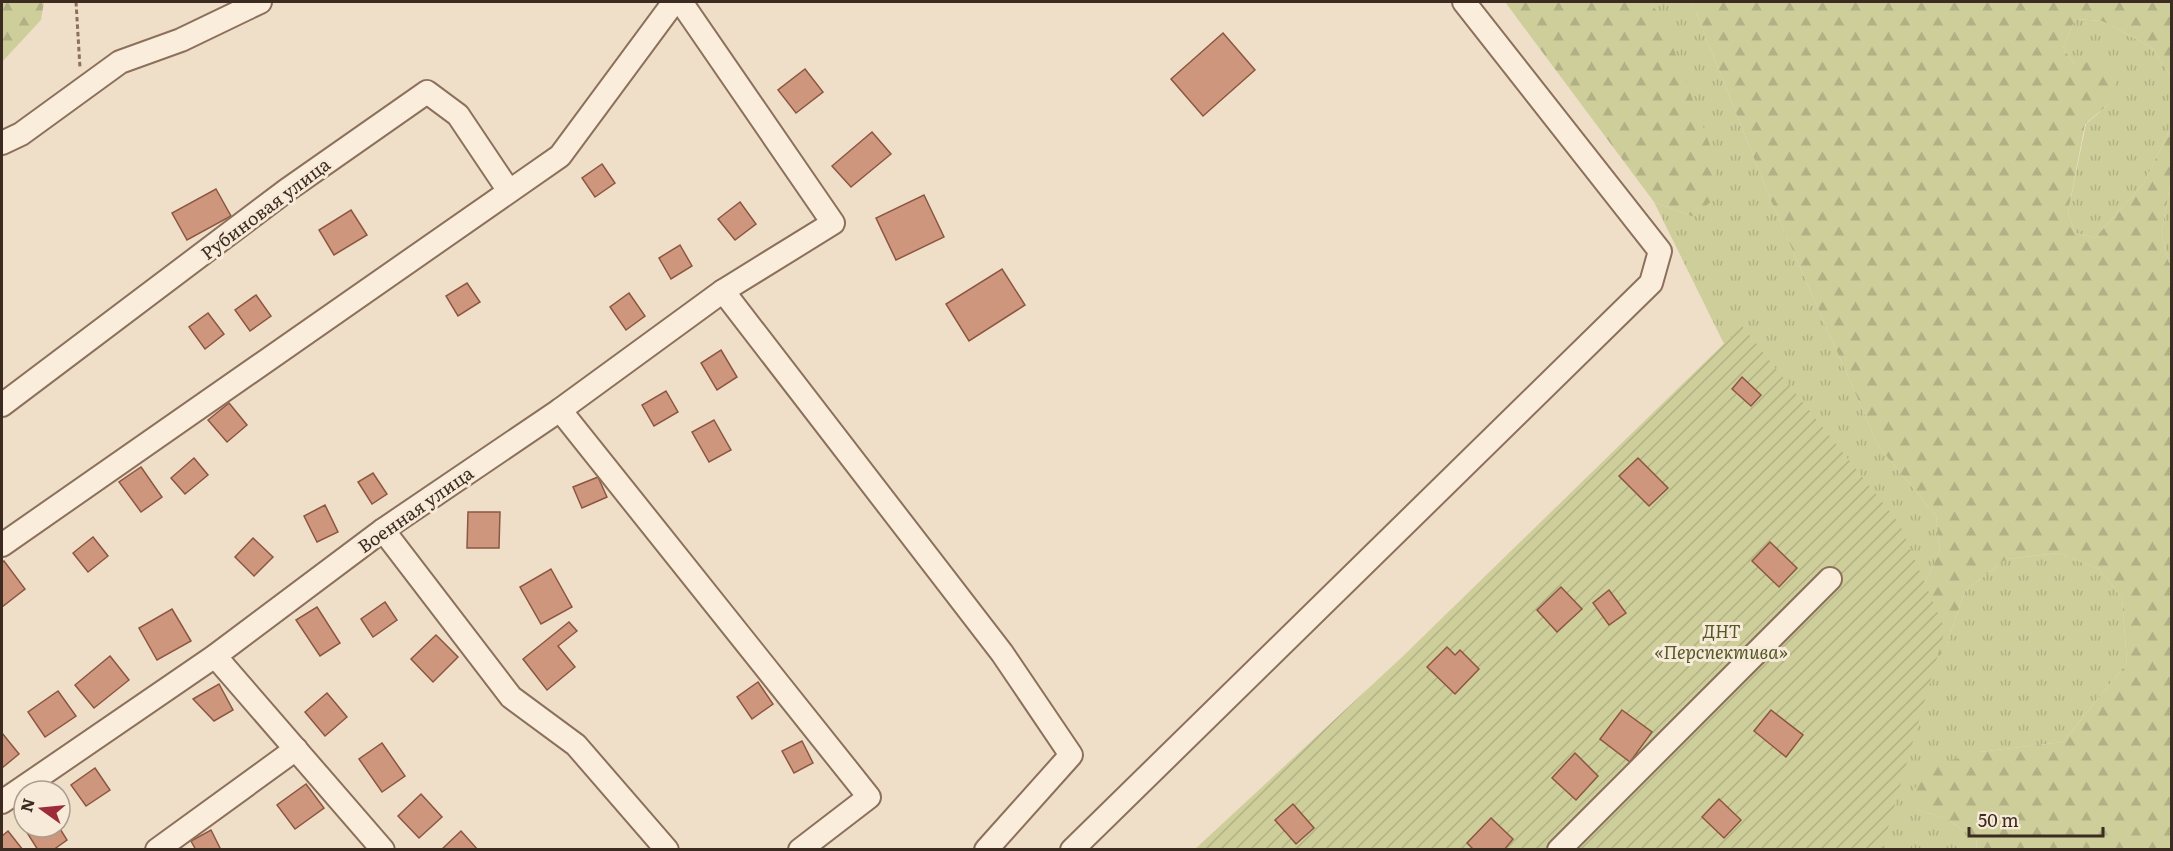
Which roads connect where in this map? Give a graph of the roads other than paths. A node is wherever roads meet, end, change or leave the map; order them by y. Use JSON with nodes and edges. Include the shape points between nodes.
{"nodes":[{"id":1,"x":260,"y":2,"type":"edge"},
{"id":2,"x":674,"y":2,"type":"edge"},
{"id":3,"x":681,"y":2,"type":"edge"},
{"id":4,"x":1464,"y":2,"type":"edge"},
{"id":5,"x":2,"y":143,"type":"edge"},
{"id":6,"x":509,"y":191,"type":"junction"},
{"id":7,"x":723,"y":291,"type":"junction"},
{"id":8,"x":2,"y":405,"type":"edge"},
{"id":9,"x":560,"y":410,"type":"junction"},
{"id":10,"x":383,"y":530,"type":"junction"},
{"id":11,"x":2,"y":544,"type":"edge"},
{"id":12,"x":1830,"y":579,"type":"dead end"},
{"id":13,"x":215,"y":656,"type":"junction"},
{"id":14,"x":296,"y":749,"type":"junction"},
{"id":15,"x":2,"y":802,"type":"edge"},
{"id":16,"x":656,"y":846,"type":"edge"},
{"id":17,"x":163,"y":848,"type":"edge"},
{"id":18,"x":383,"y":849,"type":"edge"},
{"id":19,"x":800,"y":849,"type":"edge"},
{"id":20,"x":986,"y":849,"type":"edge"},
{"id":21,"x":1072,"y":849,"type":"edge"},
{"id":22,"x":1559,"y":849,"type":"edge"}],
"edges":[{"from":1,"to":5,"type":"street","via":[[181,40],[120,62],[21,134]]},
{"from":2,"to":6,"type":"street","via":[[560,156]]},
{"from":3,"to":7,"type":"street","name":"Военная улица","via":[[833,223]]},
{"from":4,"to":21,"type":"street","via":[[1660,251],[1651,284]]},
{"from":6,"to":8,"type":"street","name":"Рубиновая улица","via":[[458,115],[427,92],[287,190]]},
{"from":6,"to":11,"type":"street"},
{"from":7,"to":9,"type":"street","name":"Военная улица"},
{"from":7,"to":20,"type":"street","via":[[1002,653],[1071,755]]},
{"from":9,"to":10,"type":"street","name":"Военная улица"},
{"from":9,"to":19,"type":"street","via":[[869,796]]},
{"from":10,"to":13,"type":"street","name":"Военная улица"},
{"from":10,"to":16,"type":"street","via":[[511,697],[576,745]]},
{"from":12,"to":22,"type":"street"},
{"from":13,"to":14,"type":"street"},
{"from":13,"to":15,"type":"street","name":"Военная улица"},
{"from":14,"to":17,"type":"street"},
{"from":14,"to":18,"type":"street"}]}
